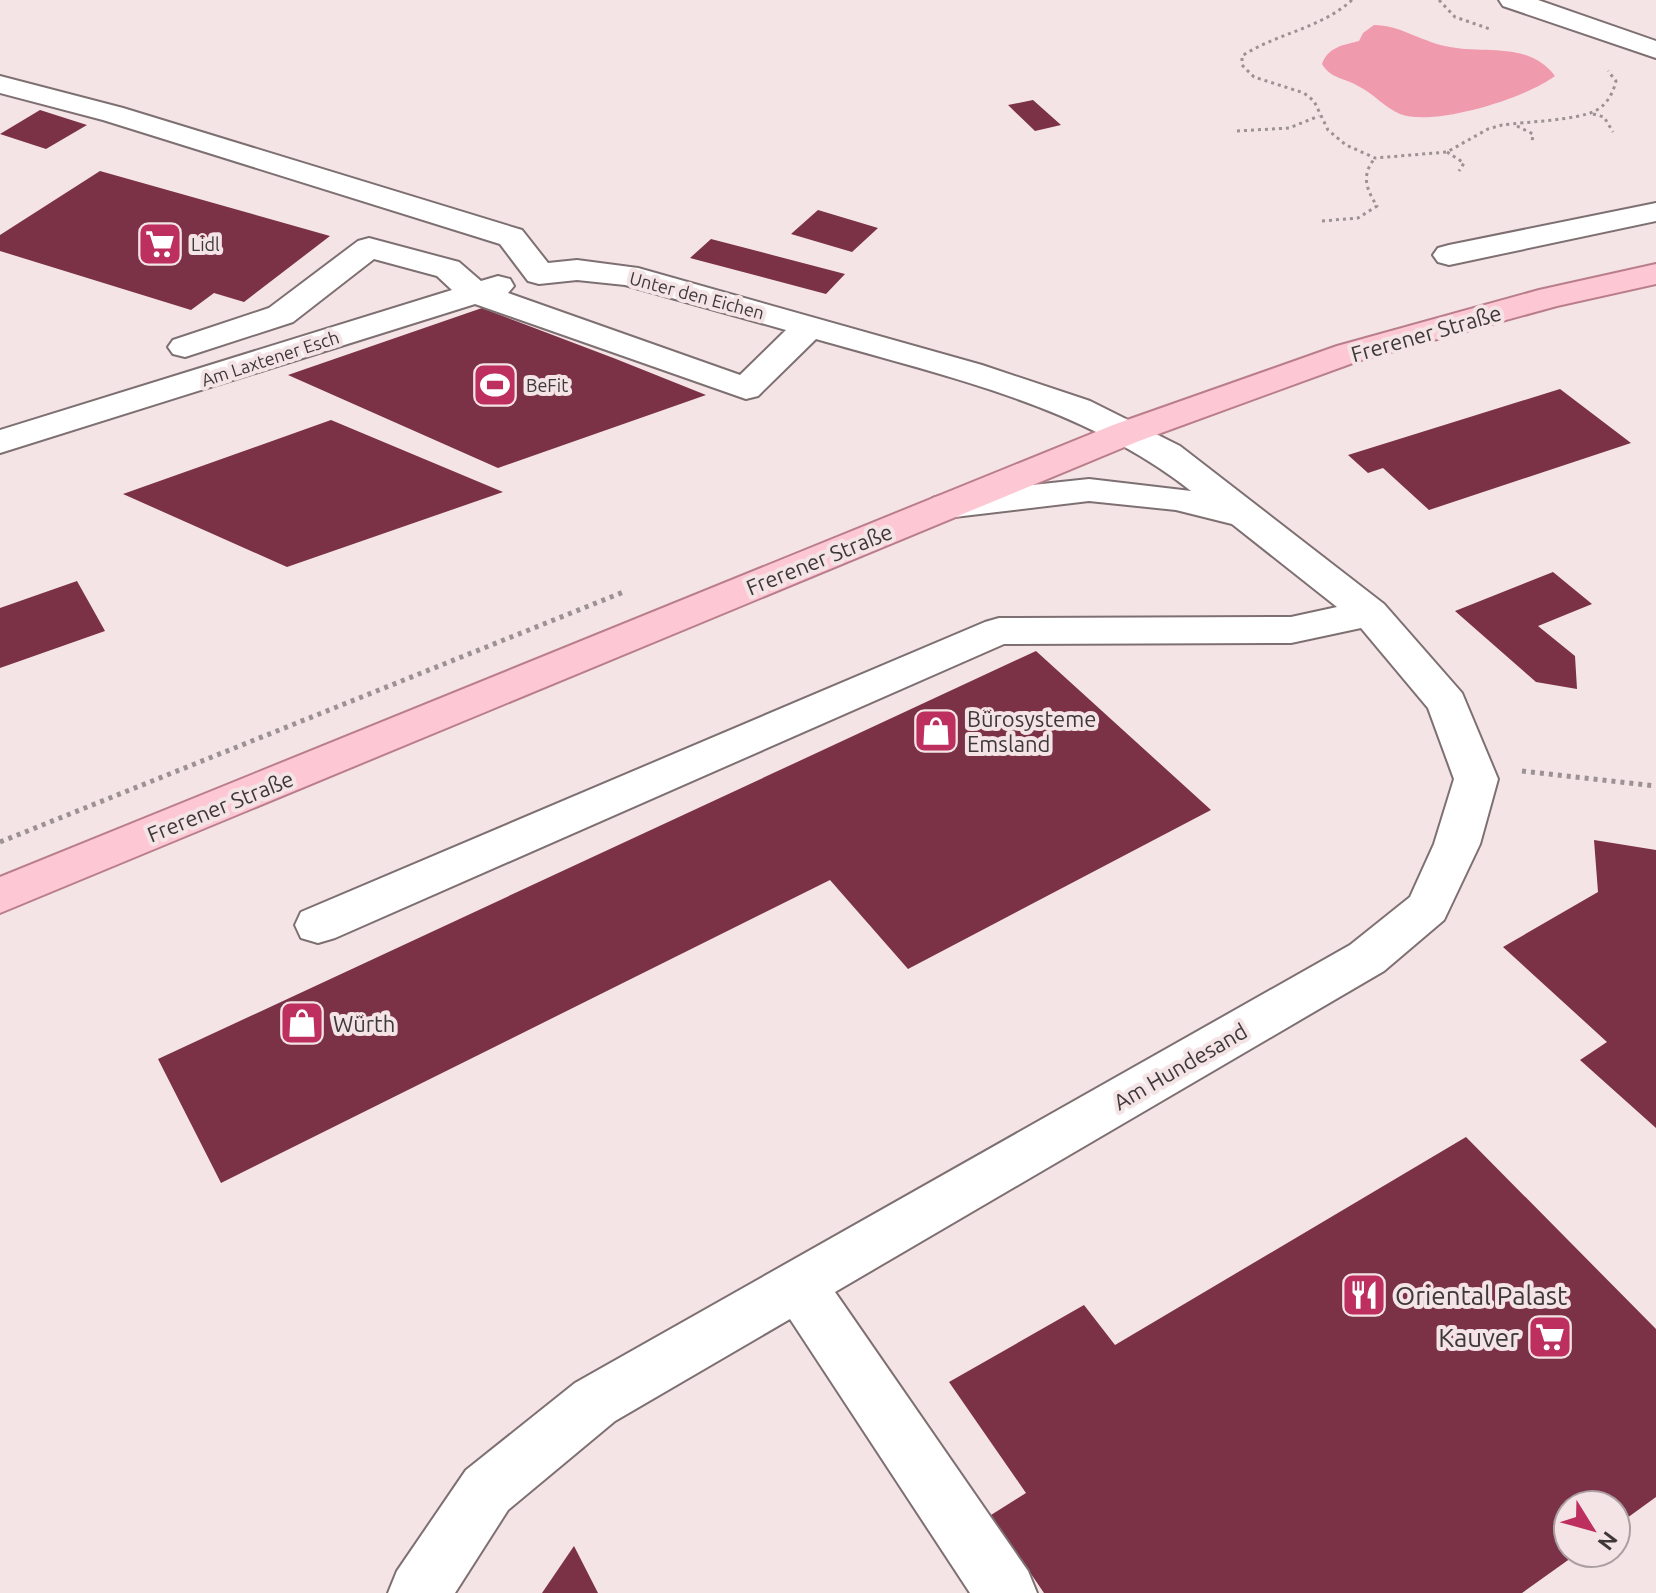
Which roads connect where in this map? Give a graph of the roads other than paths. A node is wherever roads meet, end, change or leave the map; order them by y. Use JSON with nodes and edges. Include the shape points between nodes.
{"nodes":[{"id":1,"x":1512,"y":0,"type":"edge"},
{"id":2,"x":1656,"y":50,"type":"edge"},
{"id":3,"x":0,"y":84,"type":"edge"},
{"id":4,"x":1656,"y":212,"type":"edge"},
{"id":5,"x":1449,"y":255,"type":"dead end"},
{"id":6,"x":539,"y":274,"type":"junction"},
{"id":7,"x":1656,"y":274,"type":"edge"},
{"id":8,"x":475,"y":293,"type":"junction"},
{"id":9,"x":809,"y":327,"type":"junction"},
{"id":10,"x":185,"y":347,"type":"dead end"},
{"id":11,"x":1126,"y":433,"type":"junction"},
{"id":12,"x":0,"y":442,"type":"edge"},
{"id":13,"x":946,"y":506,"type":"junction"},
{"id":14,"x":1246,"y":516,"type":"junction"},
{"id":15,"x":1370,"y":613,"type":"junction"},
{"id":16,"x":0,"y":896,"type":"edge"},
{"id":17,"x":318,"y":925,"type":"dead end"},
{"id":18,"x":799,"y":1286,"type":"junction"},
{"id":19,"x":419,"y":1593,"type":"edge"},
{"id":20,"x":1006,"y":1593,"type":"edge"}],
"edges":[{"from":1,"to":2,"type":"street"},
{"from":3,"to":6,"type":"street","via":[[511,237]]},
{"from":4,"to":5,"type":"street"},
{"from":6,"to":8,"type":"street","name":"Am Laxtener Esch"},
{"from":6,"to":9,"type":"street","name":"Unter den Eichen","via":[[577,270],[627,275]]},
{"from":7,"to":11,"type":"main road","name":"Frerener Straße","via":[[1349,353]]},
{"from":8,"to":9,"type":"street","via":[[746,389]]},
{"from":8,"to":10,"type":"street","via":[[448,269],[369,248],[281,315]]},
{"from":8,"to":12,"type":"street","name":"Am Laxtener Esch"},
{"from":9,"to":11,"type":"street","name":"Unter den Eichen","via":[[970,372],[1077,409]]},
{"from":11,"to":13,"type":"main road","name":"Frerener Straße"},
{"from":11,"to":14,"type":"street","name":"Am Hundesand","via":[[1167,454]]},
{"from":13,"to":14,"type":"street","via":[[1120,491]]},
{"from":13,"to":16,"type":"main road","name":"Frerener Straße"},
{"from":14,"to":15,"type":"street","name":"Am Hundesand"},
{"from":15,"to":17,"type":"street","via":[[1291,630],[999,631]]},
{"from":15,"to":18,"type":"street","name":"Am Hundesand","via":[[1447,703],[1476,779],[1457,844],[1428,908],[1367,958]]},
{"from":18,"to":19,"type":"street","name":"Am Hundesand","via":[[595,1402],[487,1490]]},
{"from":18,"to":20,"type":"street"}]}
